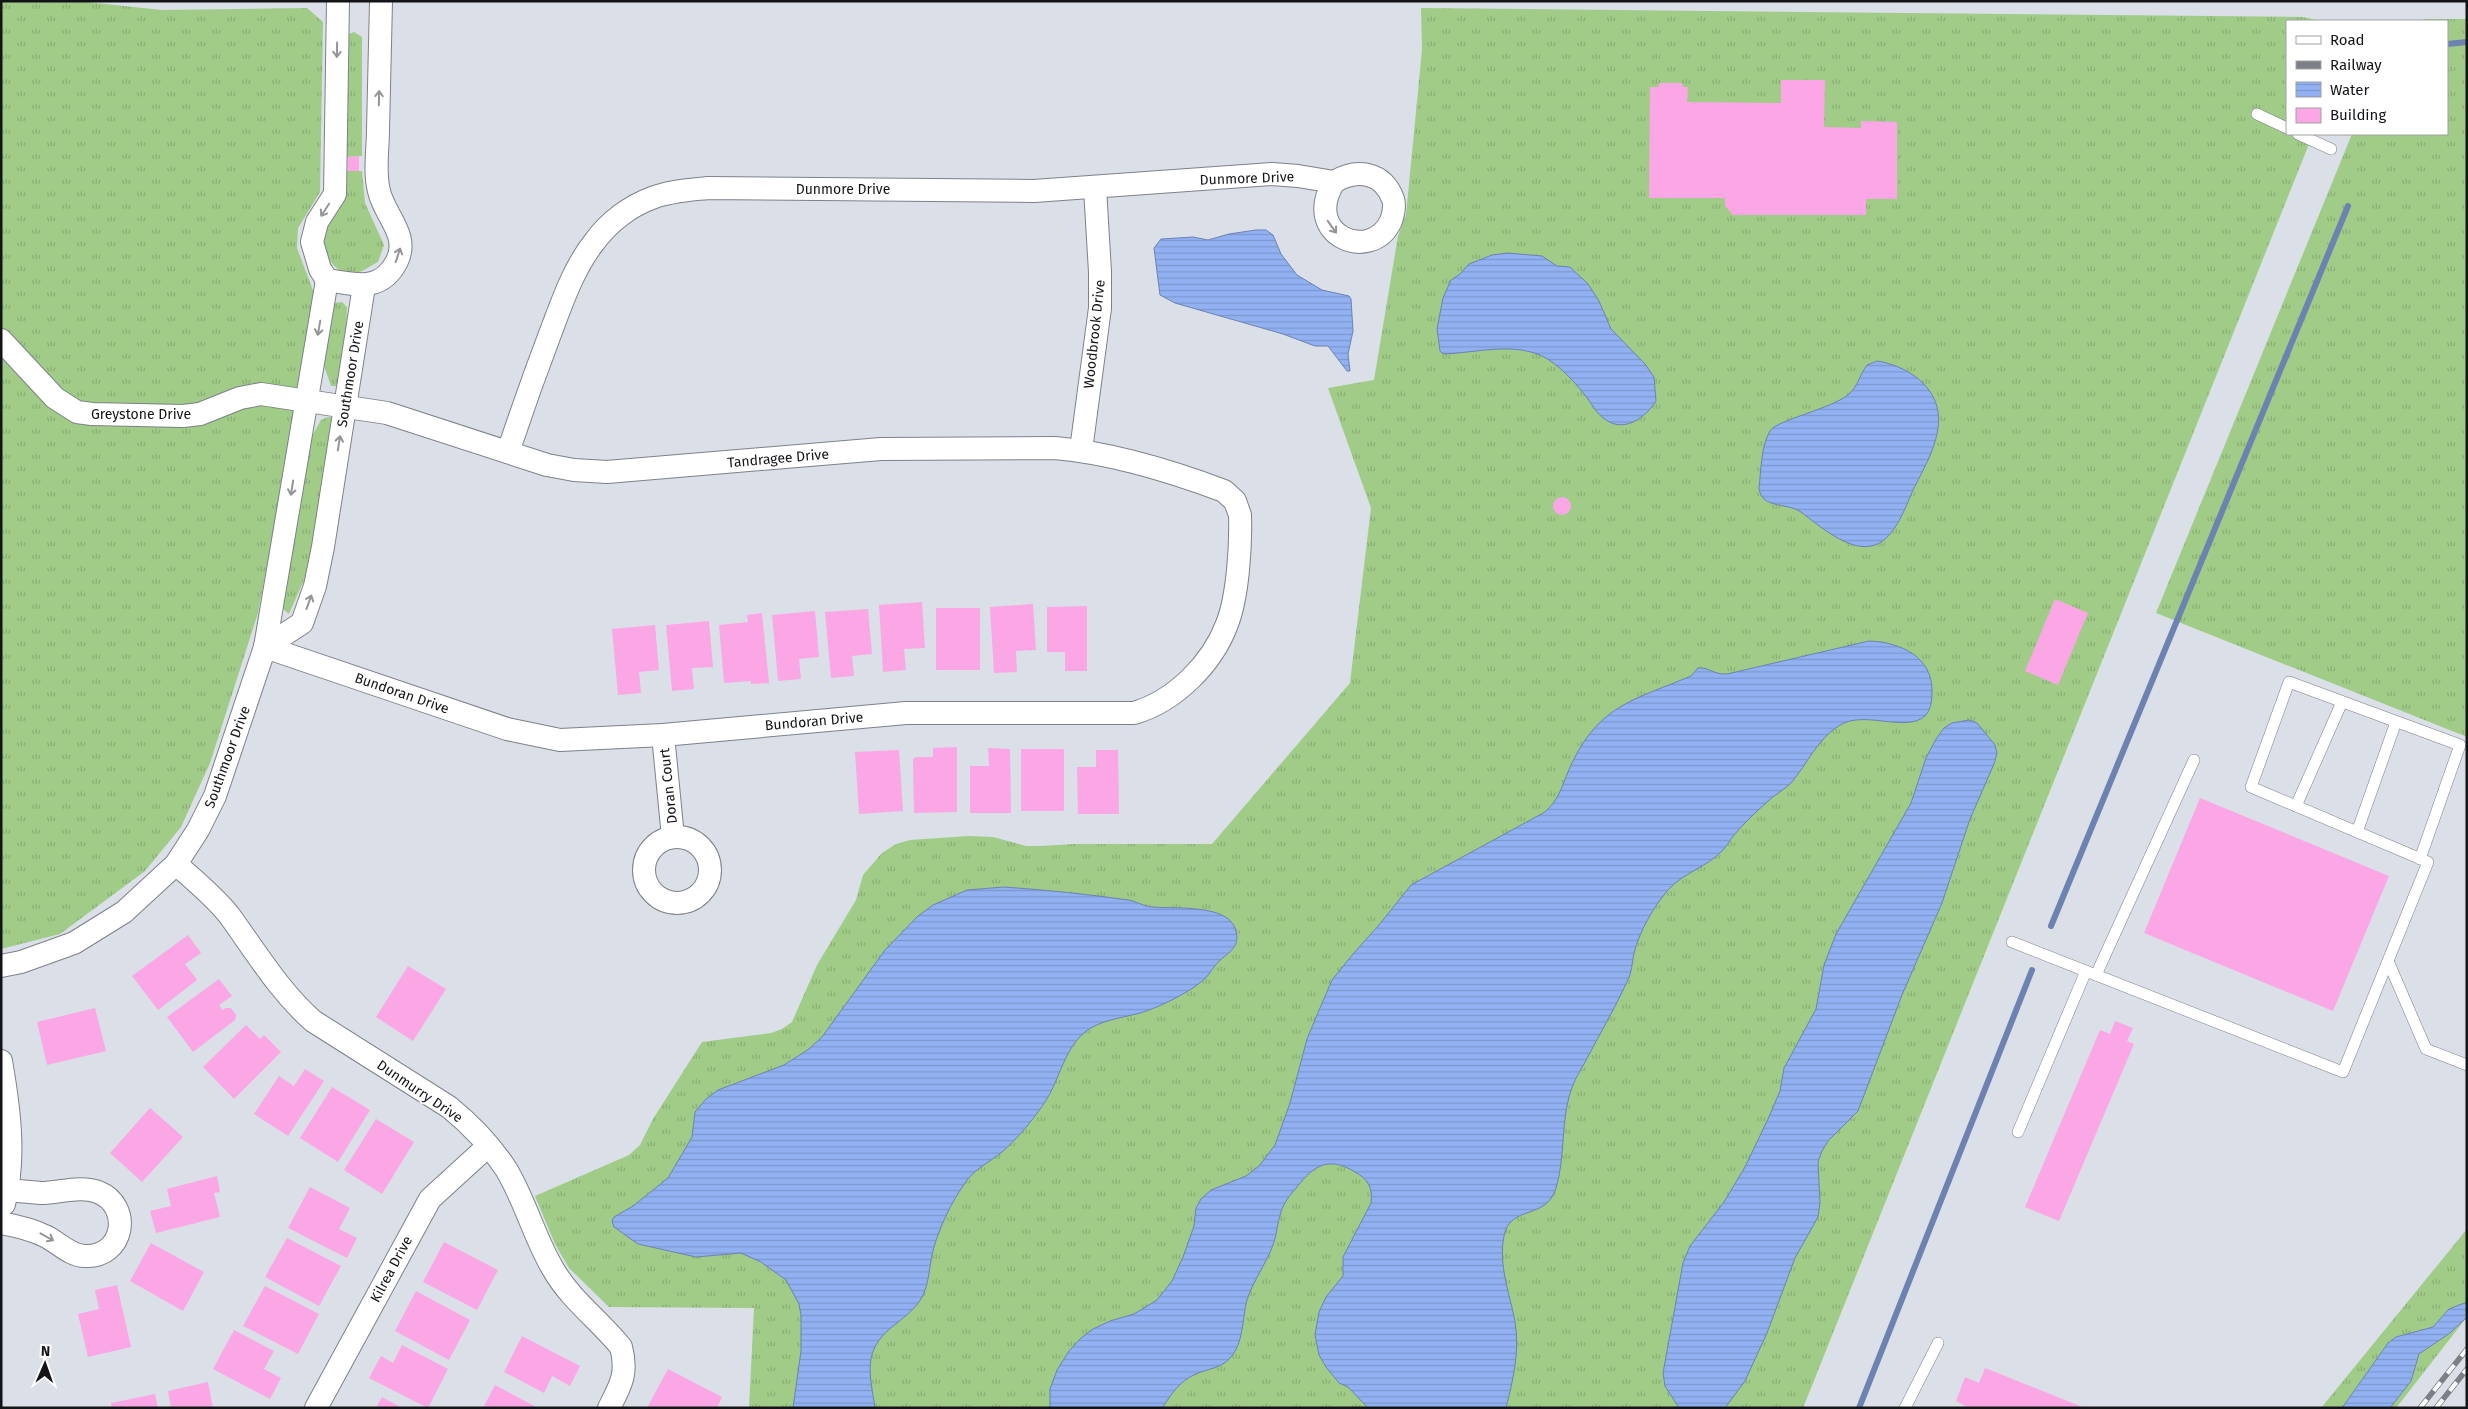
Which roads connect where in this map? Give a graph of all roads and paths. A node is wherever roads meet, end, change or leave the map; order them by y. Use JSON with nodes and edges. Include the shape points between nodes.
{"nodes":[{"id":1,"x":338,"y":1,"type":"edge"},
{"id":2,"x":381,"y":1,"type":"edge"},
{"id":3,"x":2258,"y":114,"type":"dead end"},
{"id":4,"x":2286,"y":128,"type":"edge"},
{"id":5,"x":2300,"y":135,"type":"edge"},
{"id":6,"x":2331,"y":149,"type":"dead end"},
{"id":7,"x":1334,"y":182,"type":"dead end"},
{"id":8,"x":1095,"y":188,"type":"junction"},
{"id":9,"x":327,"y":280,"type":"junction"},
{"id":10,"x":364,"y":286,"type":"junction"},
{"id":11,"x":1,"y":340,"type":"edge"},
{"id":12,"x":307,"y":400,"type":"junction"},
{"id":13,"x":345,"y":406,"type":"junction"},
{"id":14,"x":1081,"y":450,"type":"junction"},
{"id":15,"x":508,"y":452,"type":"junction"},
{"id":16,"x":1240,"y":514,"type":"joint"},
{"id":17,"x":265,"y":647,"type":"junction"},
{"id":18,"x":2342,"y":702,"type":"junction"},
{"id":19,"x":2396,"y":722,"type":"junction"},
{"id":20,"x":663,"y":735,"type":"junction"},
{"id":21,"x":2194,"y":760,"type":"dead end"},
{"id":22,"x":2296,"y":806,"type":"junction"},
{"id":23,"x":2357,"y":832,"type":"junction"},
{"id":24,"x":673,"y":837,"type":"dead end"},
{"id":25,"x":2420,"y":858,"type":"junction"},
{"id":26,"x":176,"y":864,"type":"junction"},
{"id":27,"x":2012,"y":942,"type":"dead end"},
{"id":28,"x":2388,"y":961,"type":"junction"},
{"id":29,"x":1,"y":966,"type":"edge"},
{"id":30,"x":2091,"y":973,"type":"junction"},
{"id":31,"x":1,"y":1061,"type":"edge"},
{"id":32,"x":2467,"y":1065,"type":"edge"},
{"id":33,"x":2018,"y":1132,"type":"dead end"},
{"id":34,"x":488,"y":1146,"type":"junction"},
{"id":35,"x":7,"y":1190,"type":"junction"},
{"id":36,"x":1,"y":1213,"type":"edge"},
{"id":37,"x":1,"y":1223,"type":"edge"},
{"id":38,"x":1938,"y":1343,"type":"dead end"},
{"id":39,"x":316,"y":1408,"type":"edge"},
{"id":40,"x":609,"y":1408,"type":"edge"},
{"id":41,"x":1905,"y":1408,"type":"edge"}],
"edges":[{"from":1,"to":9,"type":"street","one_way":true,"via":[[335,194],[317,222],[312,242]]},
{"from":10,"to":2,"type":"street","one_way":true,"via":[[389,272],[401,248],[400,236],[379,191]]},
{"from":3,"to":4,"type":"lane"},
{"from":5,"to":6,"type":"lane"},
{"from":7,"to":8,"type":"street","name":"Dunmore Drive","via":[[1272,174]]},
{"from":8,"to":14,"type":"street","name":"Woodbrook Drive","via":[[1100,300]]},
{"from":8,"to":15,"type":"street","name":"Dunmore Drive","via":[[1034,191],[708,188],[653,197],[612,222],[580,263],[539,362]]},
{"from":9,"to":10,"type":"street"},
{"from":9,"to":12,"type":"street","name":"Southmoor Drive","one_way":true},
{"from":10,"to":13,"type":"street","name":"Southmoor Drive"},
{"from":11,"to":12,"type":"street","name":"Greystone Drive","via":[[55,398],[77,412],[183,416],[200,414],[250,394]]},
{"from":12,"to":13,"type":"street","name":"Tandragee Drive"},
{"from":12,"to":17,"type":"street","name":"Southmoor Drive","one_way":true},
{"from":13,"to":15,"type":"street","name":"Tandragee Drive","via":[[387,413]]},
{"from":17,"to":13,"type":"street","name":"Southmoor Drive","one_way":true,"via":[[302,623],[315,586]]},
{"from":14,"to":15,"type":"street","name":"Tandragee Drive","via":[[881,448],[607,472],[574,470]]},
{"from":14,"to":16,"type":"street","name":"Tandragee Drive","via":[[1224,491],[1235,501]]},
{"from":16,"to":20,"type":"street","name":"Bundoran Drive","via":[[1234,601],[1222,636],[1180,689],[1149,709],[1113,714],[906,713]]},
{"from":17,"to":20,"type":"street","name":"Bundoran Drive","via":[[537,737],[580,740]]},
{"from":17,"to":26,"type":"street","name":"Southmoor Drive","via":[[215,796]]},
{"from":18,"to":19,"type":"lane"},
{"from":18,"to":22,"type":"lane"},
{"from":18,"to":22,"type":"lane","via":[[2290,682],[2251,787]]},
{"from":19,"to":23,"type":"lane"},
{"from":19,"to":25,"type":"lane","via":[[2460,745]]},
{"from":20,"to":24,"type":"street","name":"Doran Court"},
{"from":21,"to":30,"type":"lane"},
{"from":22,"to":23,"type":"lane"},
{"from":23,"to":25,"type":"lane"},
{"from":25,"to":28,"type":"lane","via":[[2428,862]]},
{"from":26,"to":29,"type":"street","name":"Southmoor Drive","via":[[124,912],[101,928],[53,952]]},
{"from":26,"to":34,"type":"street","name":"Dunmurry Drive","via":[[228,914],[296,1006],[313,1021],[449,1107]]},
{"from":27,"to":30,"type":"lane"},
{"from":28,"to":30,"type":"lane","via":[[2343,1072]]},
{"from":28,"to":32,"type":"lane","via":[[2426,1049]]},
{"from":30,"to":33,"type":"lane"},
{"from":31,"to":35,"type":"street","via":[[9,1118]]},
{"from":34,"to":39,"type":"street","name":"Kilrea Drive","via":[[430,1199]]},
{"from":34,"to":40,"type":"street","name":"Dunmurry Drive","via":[[505,1168],[562,1284],[621,1347],[624,1375]]},
{"from":35,"to":36,"type":"street"},
{"from":37,"to":35,"type":"street","one_way":true,"via":[[27,1228],[82,1256],[96,1256],[110,1249],[118,1238],[120,1220],[115,1205],[96,1191]]},
{"from":38,"to":41,"type":"lane"}]}
